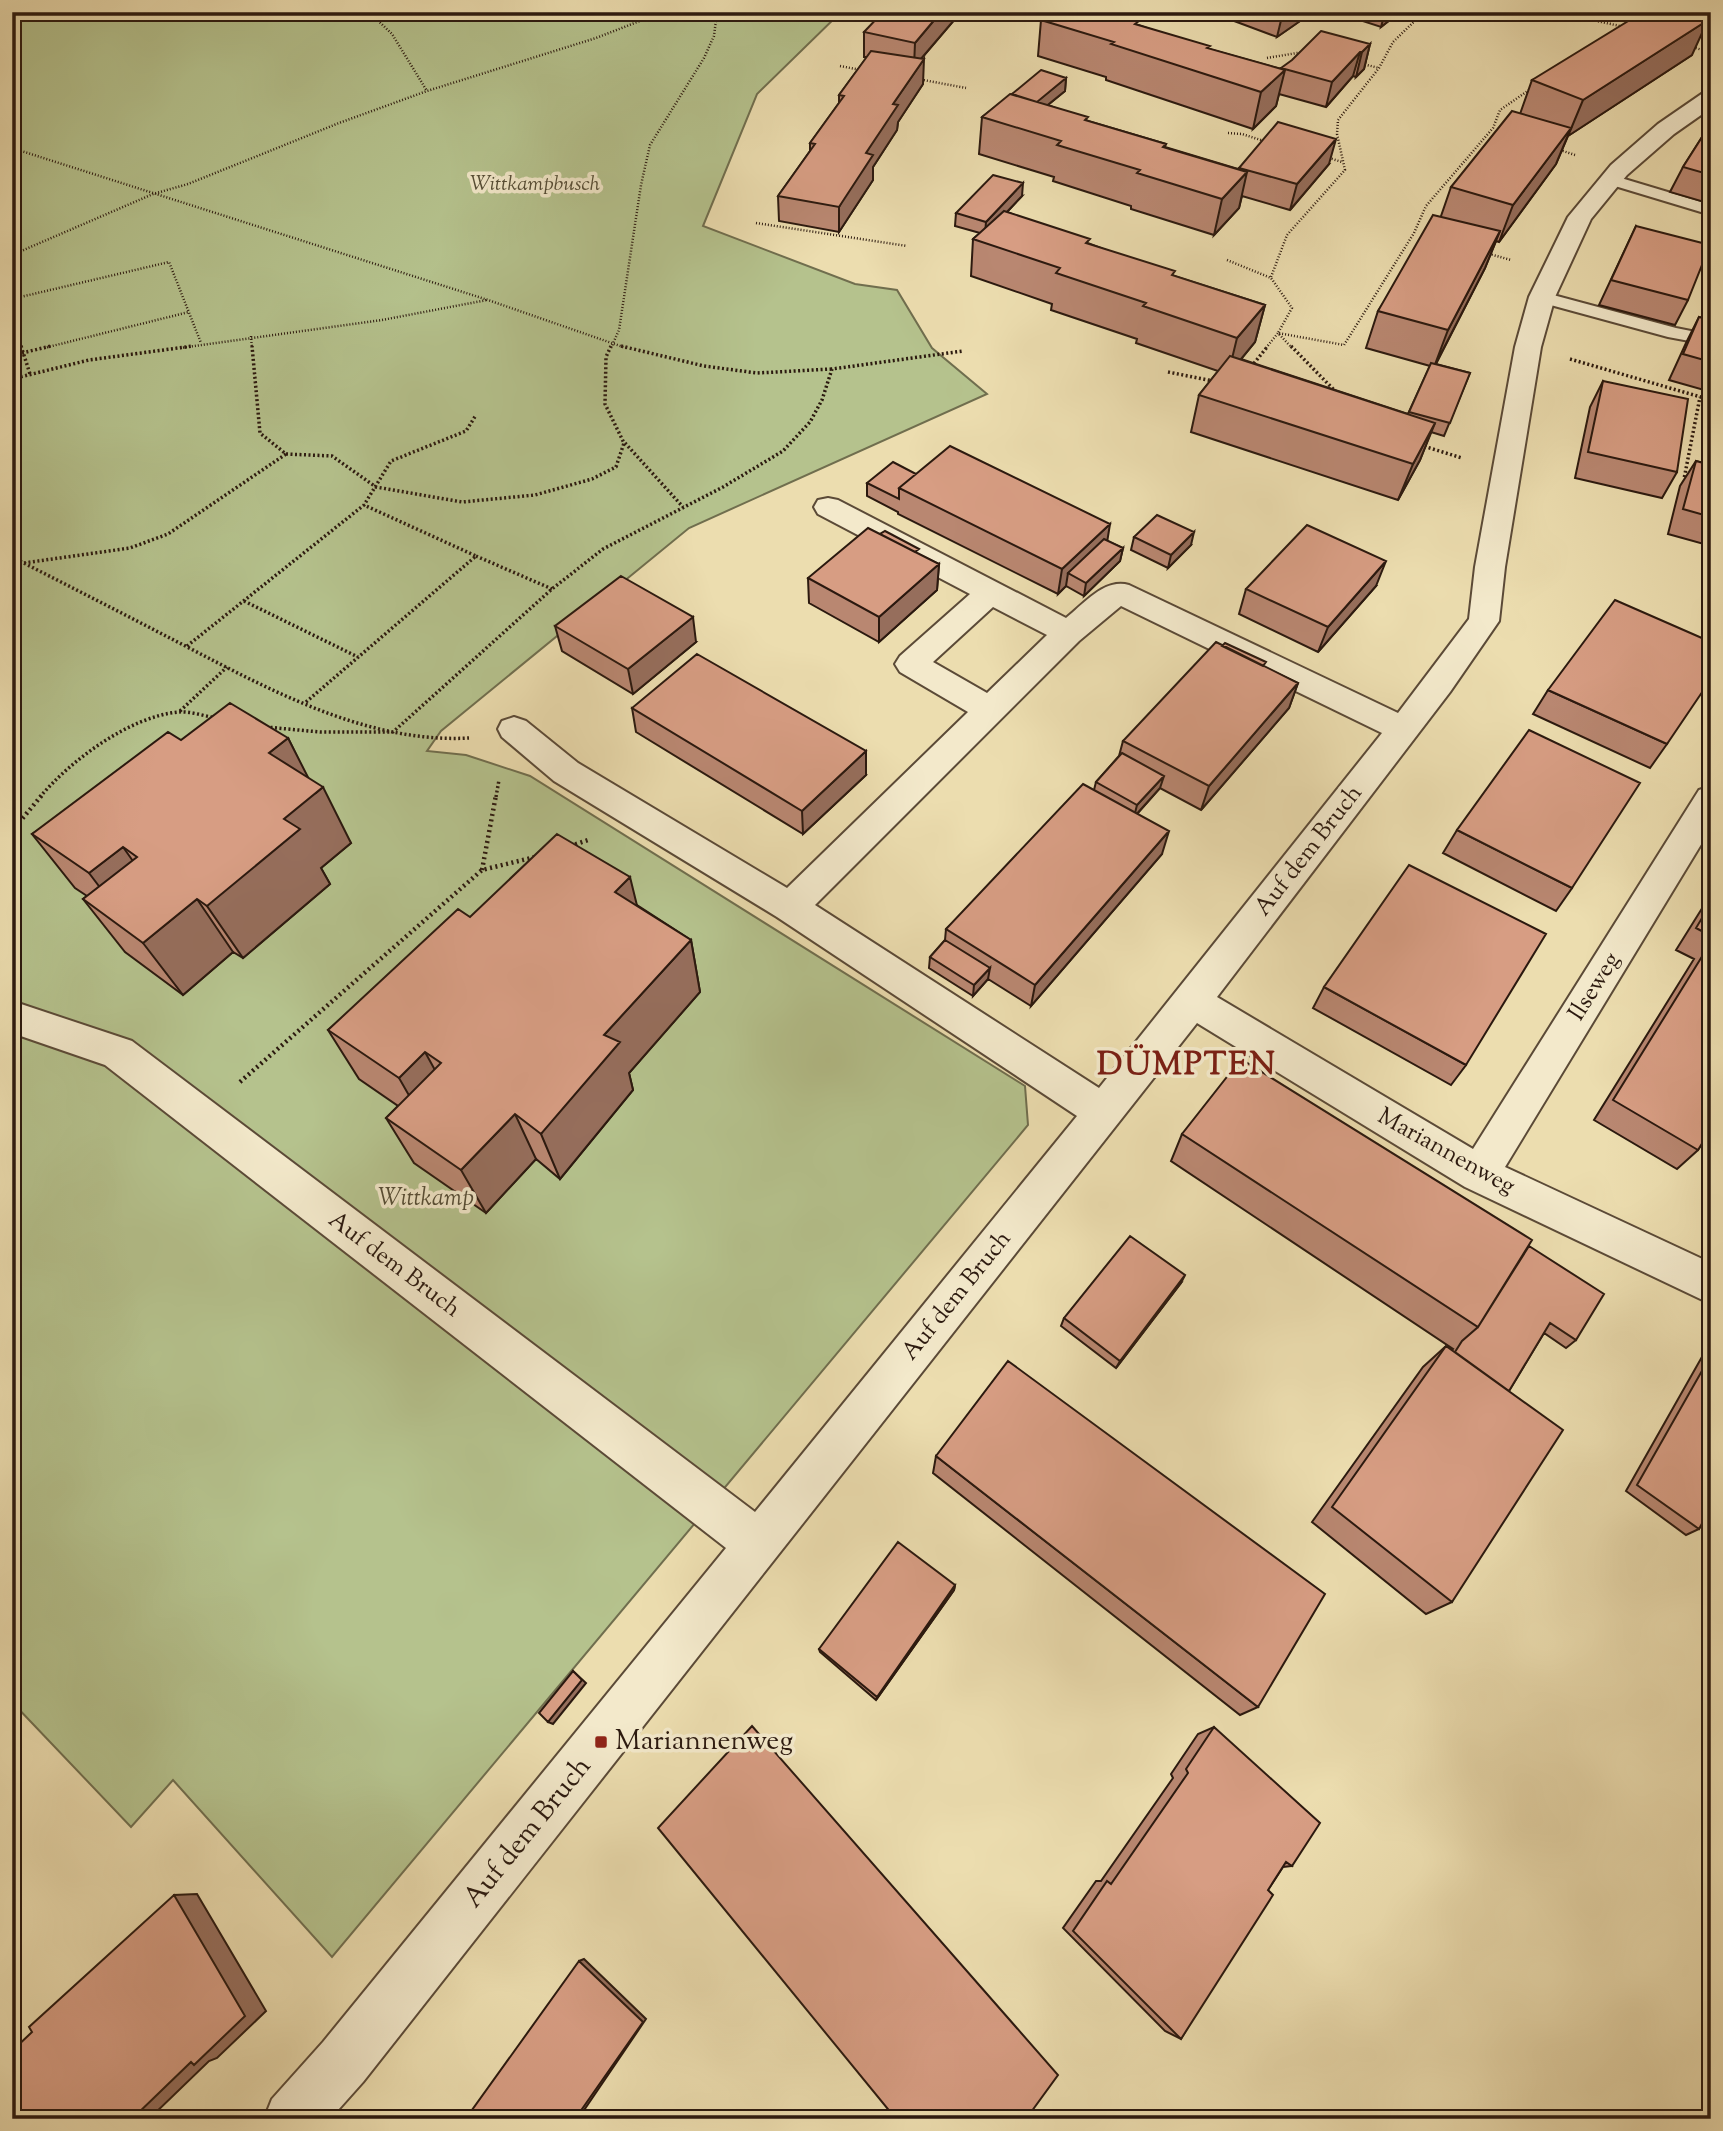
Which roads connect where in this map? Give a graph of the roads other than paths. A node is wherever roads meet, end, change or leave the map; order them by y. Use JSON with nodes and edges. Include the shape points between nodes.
{"nodes":[{"id":1,"x":1711,"y":98,"type":"edge"},
{"id":2,"x":1615,"y":175,"type":"junction"},
{"id":3,"x":1711,"y":210,"type":"edge"},
{"id":4,"x":1542,"y":297,"type":"junction"},
{"id":5,"x":1711,"y":340,"type":"edge"},
{"id":6,"x":828,"y":507,"type":"dead end"},
{"id":7,"x":991,"y":592,"type":"junction"},
{"id":8,"x":1069,"y":633,"type":"junction"},
{"id":9,"x":991,"y":710,"type":"junction"},
{"id":10,"x":514,"y":729,"type":"road end"},
{"id":11,"x":1403,"y":729,"type":"junction"},
{"id":12,"x":1711,"y":799,"type":"edge"},
{"id":13,"x":790,"y":907,"type":"junction"},
{"id":14,"x":1192,"y":1002,"type":"junction"},
{"id":15,"x":12,"y":1017,"type":"edge"},
{"id":16,"x":1104,"y":1112,"type":"junction"},
{"id":17,"x":1479,"y":1174,"type":"junction"},
{"id":18,"x":1711,"y":1283,"type":"edge"},
{"id":19,"x":759,"y":1545,"type":"junction"},
{"id":20,"x":292,"y":2119,"type":"edge"}],
"edges":[{"from":1,"to":2,"type":"street","name":"Auf dem Bruch","via":[[1666,129]]},
{"from":2,"to":3,"type":"lane"},
{"from":2,"to":4,"type":"street","name":"Auf dem Bruch","via":[[1580,216]]},
{"from":4,"to":5,"type":"lane"},
{"from":4,"to":11,"type":"street","name":"Auf dem Bruch","via":[[1528,347],[1484,621]]},
{"from":6,"to":7,"type":"street"},
{"from":7,"to":8,"type":"street"},
{"from":7,"to":9,"type":"street","via":[[911,664]]},
{"from":8,"to":9,"type":"street"},
{"from":8,"to":11,"type":"street","via":[[1118,592]]},
{"from":9,"to":13,"type":"street"},
{"from":10,"to":13,"type":"street","via":[[566,772]]},
{"from":11,"to":14,"type":"street","name":"Auf dem Bruch"},
{"from":12,"to":17,"type":"street","name":"Ilseweg"},
{"from":13,"to":16,"type":"street"},
{"from":14,"to":16,"type":"street","name":"Auf dem Bruch"},
{"from":14,"to":17,"type":"street","name":"Mariannenweg"},
{"from":15,"to":19,"type":"street","name":"Auf dem Bruch","via":[[118,1053]]},
{"from":16,"to":19,"type":"street","name":"Auf dem Bruch"},
{"from":17,"to":18,"type":"street","name":"Mariannenweg"},
{"from":19,"to":20,"type":"street","name":"Auf dem Bruch","via":[[343,2062]]}]}
